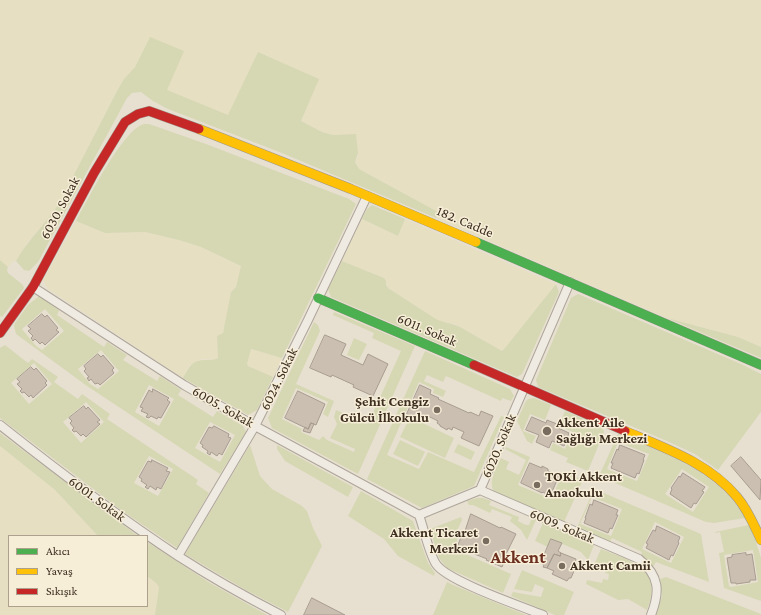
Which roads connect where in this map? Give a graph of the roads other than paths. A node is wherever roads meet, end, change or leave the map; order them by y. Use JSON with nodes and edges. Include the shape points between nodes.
{"nodes":[{"id":1,"x":154,"y":112,"type":"joint"},
{"id":2,"x":367,"y":196,"type":"junction"},
{"id":3,"x":570,"y":282,"type":"junction"},
{"id":4,"x":34,"y":287,"type":"junction"},
{"id":5,"x":318,"y":298,"type":"junction"},
{"id":6,"x":0,"y":333,"type":"edge"},
{"id":7,"x":761,"y":365,"type":"edge"},
{"id":8,"x":524,"y":387,"type":"junction"},
{"id":9,"x":0,"y":425,"type":"edge"},
{"id":10,"x":255,"y":426,"type":"junction"},
{"id":11,"x":480,"y":490,"type":"junction"},
{"id":12,"x":419,"y":515,"type":"junction"},
{"id":13,"x":148,"y":535,"type":"edge"},
{"id":14,"x":148,"y":535,"type":"edge"},
{"id":15,"x":761,"y":540,"type":"edge"},
{"id":16,"x":178,"y":556,"type":"junction"},
{"id":17,"x":281,"y":615,"type":"edge"},
{"id":18,"x":542,"y":615,"type":"edge"},
{"id":19,"x":650,"y":615,"type":"edge"}],
"edges":[{"from":1,"to":2,"type":"street","name":"182. Cadde"},
{"from":1,"to":4,"type":"street","name":"6030. Sokak","via":[[142,112],[123,124]]},
{"from":2,"to":3,"type":"street","name":"182. Cadde"},
{"from":2,"to":5,"type":"street","name":"6024. Sokak"},
{"from":3,"to":7,"type":"street","name":"182. Cadde"},
{"from":3,"to":8,"type":"street","name":"6020. Sokak"},
{"from":4,"to":6,"type":"street","name":"6030. Sokak"},
{"from":4,"to":10,"type":"street","name":"6005. Sokak","via":[[160,370]]},
{"from":5,"to":8,"type":"street","name":"6011. Sokak"},
{"from":5,"to":10,"type":"street","name":"6024. Sokak"},
{"from":8,"to":11,"type":"street","name":"6020. Sokak"},
{"from":8,"to":15,"type":"street","name":"6011. Sokak","via":[[677,453],[708,470],[741,501]]},
{"from":9,"to":14,"type":"street","name":"6001. Sokak"},
{"from":10,"to":12,"type":"street","name":"6005. Sokak"},
{"from":10,"to":16,"type":"street","name":"6024. Sokak"},
{"from":11,"to":12,"type":"street","name":"6020. Sokak"},
{"from":11,"to":19,"type":"street","name":"6009. Sokak","via":[[644,564],[652,574],[657,589],[656,601]]},
{"from":12,"to":18,"type":"street","via":[[433,559],[444,572]]},
{"from":13,"to":16,"type":"street","name":"6001. Sokak"},
{"from":16,"to":17,"type":"street","name":"6001. Sokak"}]}
